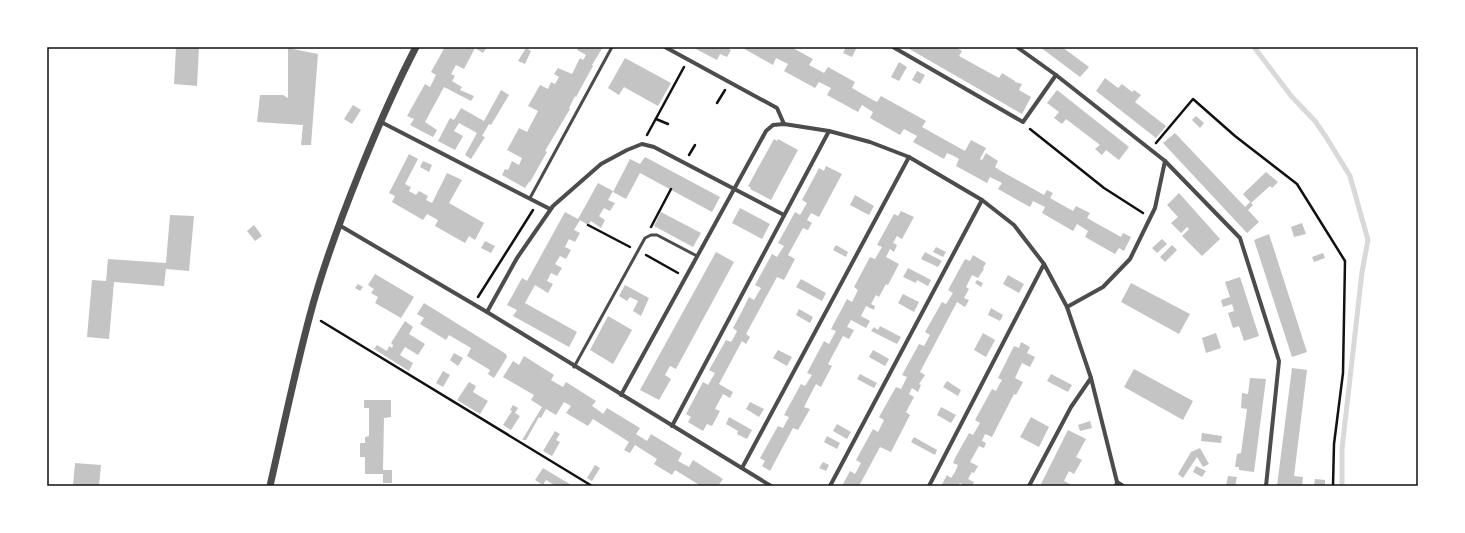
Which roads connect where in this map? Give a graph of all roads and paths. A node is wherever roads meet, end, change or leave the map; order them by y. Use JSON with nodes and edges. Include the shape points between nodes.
{"nodes":[{"id":1,"x":416,"y":47,"type":"edge"},
{"id":2,"x":612,"y":47,"type":"edge"},
{"id":3,"x":664,"y":47,"type":"edge"},
{"id":4,"x":893,"y":47,"type":"edge"},
{"id":5,"x":1017,"y":47,"type":"edge"},
{"id":6,"x":688,"y":60,"type":"junction"},
{"id":7,"x":1056,"y":75,"type":"junction"},
{"id":8,"x":720,"y":98,"type":"dead end"},
{"id":9,"x":717,"y":103,"type":"dead end"},
{"id":10,"x":656,"y":119,"type":"junction"},
{"id":11,"x":380,"y":122,"type":"junction"},
{"id":12,"x":1023,"y":122,"type":"junction"},
{"id":13,"x":668,"y":124,"type":"dead end"},
{"id":14,"x":784,"y":124,"type":"junction"},
{"id":15,"x":829,"y":131,"type":"junction"},
{"id":16,"x":642,"y":144,"type":"junction"},
{"id":17,"x":695,"y":145,"type":"dead end"},
{"id":18,"x":693,"y":148,"type":"dead end"},
{"id":19,"x":1151,"y":149,"type":"junction"},
{"id":20,"x":909,"y":157,"type":"junction"},
{"id":21,"x":1165,"y":161,"type":"junction"},
{"id":22,"x":671,"y":189,"type":"dead end"},
{"id":23,"x":734,"y":189,"type":"junction"},
{"id":24,"x":530,"y":198,"type":"junction"},
{"id":25,"x":982,"y":200,"type":"junction"},
{"id":26,"x":538,"y":202,"type":"junction"},
{"id":27,"x":550,"y":209,"type":"junction"},
{"id":28,"x":784,"y":215,"type":"junction"},
{"id":29,"x":1150,"y":218,"type":"junction"},
{"id":30,"x":339,"y":225,"type":"junction"},
{"id":31,"x":588,"y":225,"type":"dead end"},
{"id":32,"x":645,"y":238,"type":"junction"},
{"id":33,"x":638,"y":251,"type":"junction"},
{"id":34,"x":697,"y":256,"type":"junction"},
{"id":35,"x":1044,"y":264,"type":"junction"},
{"id":36,"x":686,"y":276,"type":"junction"},
{"id":37,"x":474,"y":304,"type":"junction"},
{"id":38,"x":1067,"y":307,"type":"junction"},
{"id":39,"x":487,"y":312,"type":"junction"},
{"id":40,"x":310,"y":314,"type":"junction"},
{"id":41,"x":574,"y":367,"type":"junction"},
{"id":42,"x":1091,"y":378,"type":"junction"},
{"id":43,"x":621,"y":395,"type":"junction"},
{"id":44,"x":672,"y":426,"type":"junction"},
{"id":45,"x":742,"y":468,"type":"junction"},
{"id":46,"x":1117,"y":484,"type":"edge"},
{"id":47,"x":270,"y":486,"type":"edge"},
{"id":48,"x":592,"y":486,"type":"edge"},
{"id":49,"x":771,"y":486,"type":"edge"},
{"id":50,"x":830,"y":486,"type":"edge"},
{"id":51,"x":929,"y":486,"type":"edge"},
{"id":52,"x":1029,"y":486,"type":"edge"},
{"id":53,"x":1123,"y":486,"type":"edge"},
{"id":54,"x":1266,"y":486,"type":"edge"},
{"id":55,"x":1333,"y":486,"type":"edge"}],
"edges":[{"from":1,"to":11,"type":"street"},
{"from":2,"to":24,"type":"lane"},
{"from":3,"to":6,"type":"street"},
{"from":4,"to":12,"type":"street"},
{"from":5,"to":7,"type":"street"},
{"from":6,"to":10,"type":"path"},
{"from":6,"to":14,"type":"street","via":[[777,108]]},
{"from":7,"to":12,"type":"street"},
{"from":7,"to":19,"type":"street"},
{"from":8,"to":9,"type":"path"},
{"from":10,"to":13,"type":"path"},
{"from":10,"to":16,"type":"path"},
{"from":11,"to":24,"type":"street"},
{"from":11,"to":30,"type":"street"},
{"from":12,"to":29,"type":"path","via":[[1104,188]]},
{"from":14,"to":15,"type":"street"},
{"from":14,"to":23,"type":"street","via":[[773,125],[766,131]]},
{"from":15,"to":20,"type":"street","via":[[870,142]]},
{"from":15,"to":28,"type":"street"},
{"from":16,"to":23,"type":"street","via":[[654,147]]},
{"from":16,"to":27,"type":"street","via":[[601,164]]},
{"from":17,"to":18,"type":"path"},
{"from":19,"to":21,"type":"street"},
{"from":19,"to":55,"type":"path","via":[[1193,99],[1235,136],[1297,184],[1345,261],[1343,373],[1334,444]]},
{"from":20,"to":25,"type":"street"},
{"from":20,"to":45,"type":"street"},
{"from":21,"to":29,"type":"street","via":[[1155,208]]},
{"from":21,"to":54,"type":"street","via":[[1240,238],[1276,353],[1278,361]]},
{"from":22,"to":32,"type":"path"},
{"from":23,"to":28,"type":"street"},
{"from":23,"to":34,"type":"street"},
{"from":24,"to":26,"type":"street"},
{"from":25,"to":35,"type":"street","via":[[1014,225]]},
{"from":25,"to":50,"type":"street"},
{"from":26,"to":27,"type":"street"},
{"from":26,"to":37,"type":"path"},
{"from":27,"to":39,"type":"street","via":[[517,258]]},
{"from":28,"to":44,"type":"street"},
{"from":29,"to":38,"type":"street","via":[[1130,259],[1103,287]]},
{"from":30,"to":37,"type":"street"},
{"from":30,"to":40,"type":"street"},
{"from":31,"to":33,"type":"path"},
{"from":32,"to":33,"type":"lane"},
{"from":32,"to":34,"type":"lane","via":[[658,235]]},
{"from":33,"to":36,"type":"path"},
{"from":33,"to":41,"type":"lane"},
{"from":34,"to":36,"type":"street"},
{"from":35,"to":38,"type":"street"},
{"from":35,"to":51,"type":"street"},
{"from":36,"to":43,"type":"street"},
{"from":37,"to":39,"type":"street"},
{"from":38,"to":42,"type":"street"},
{"from":39,"to":41,"type":"street"},
{"from":40,"to":47,"type":"street"},
{"from":40,"to":48,"type":"path"},
{"from":41,"to":43,"type":"street"},
{"from":42,"to":46,"type":"street"},
{"from":42,"to":52,"type":"street","via":[[1071,407]]},
{"from":43,"to":44,"type":"street"},
{"from":44,"to":45,"type":"street"},
{"from":45,"to":49,"type":"street"},
{"from":46,"to":53,"type":"street"}]}
